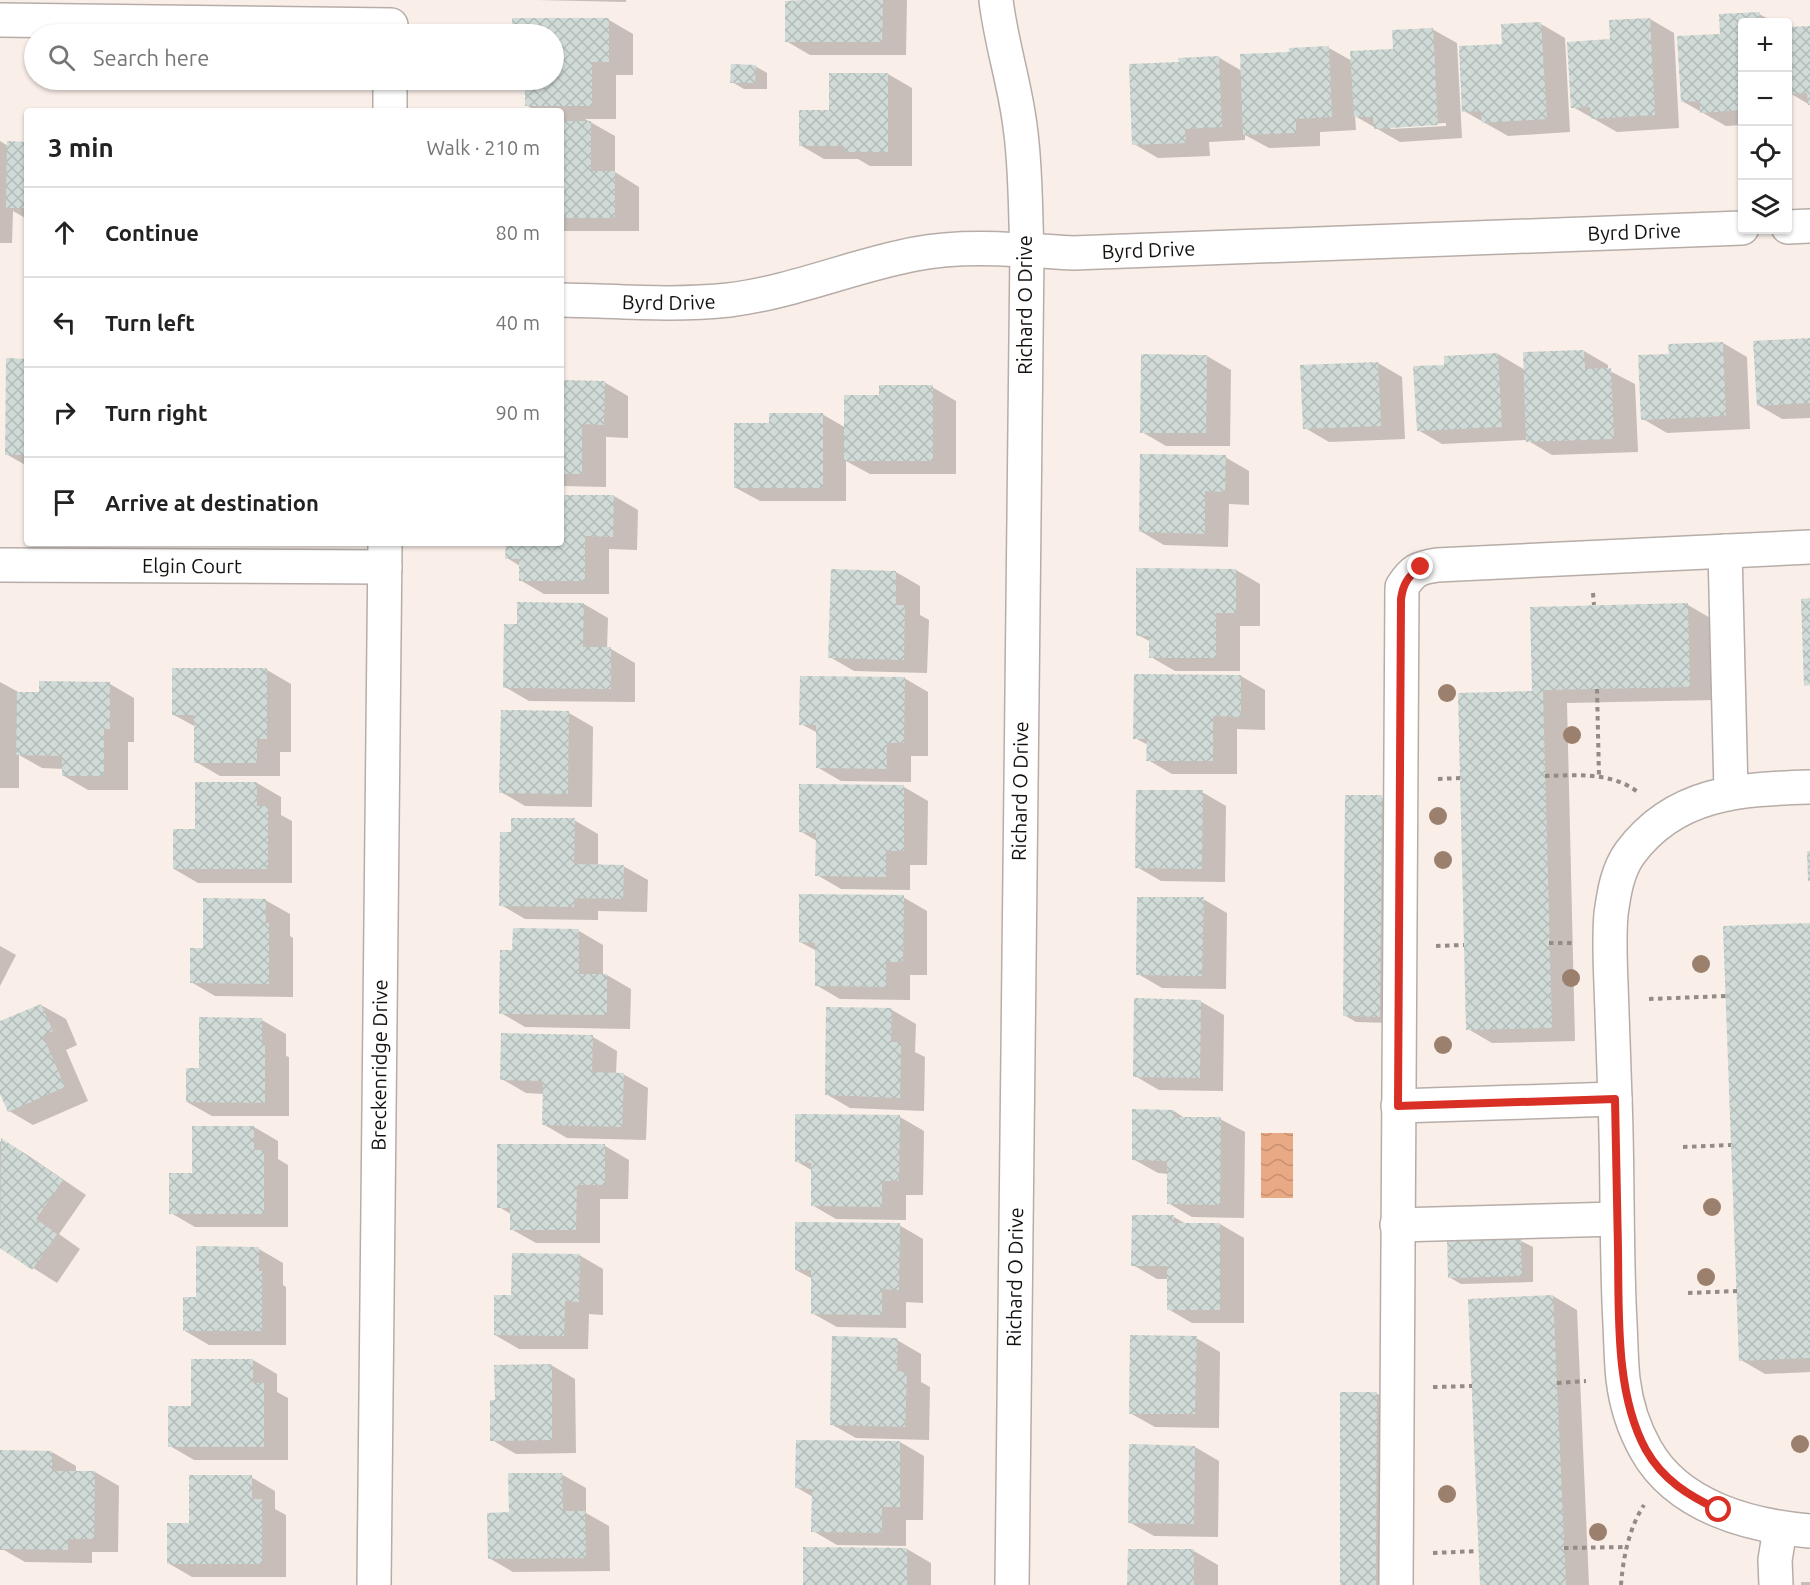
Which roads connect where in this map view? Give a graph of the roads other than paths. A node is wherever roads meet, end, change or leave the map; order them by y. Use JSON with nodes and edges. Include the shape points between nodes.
{"nodes":[{"id":1,"x":996,"y":0,"type":"edge"},
{"id":2,"x":0,"y":20,"type":"edge"},
{"id":3,"x":391,"y":20,"type":"edge"},
{"id":4,"x":390,"y":90,"type":"edge"},
{"id":5,"x":390,"y":108,"type":"edge"},
{"id":6,"x":1810,"y":226,"type":"edge"},
{"id":7,"x":1792,"y":227,"type":"edge"},
{"id":8,"x":1738,"y":228,"type":"edge"},
{"id":9,"x":1027,"y":250,"type":"junction"},
{"id":10,"x":564,"y":300,"type":"edge"},
{"id":11,"x":1810,"y":547,"type":"edge"},
{"id":12,"x":1725,"y":551,"type":"junction"},
{"id":13,"x":385,"y":555,"type":"edge"},
{"id":14,"x":0,"y":565,"type":"edge"},
{"id":15,"x":1810,"y":787,"type":"edge"},
{"id":16,"x":1731,"y":792,"type":"junction"},
{"id":17,"x":1615,"y":1099,"type":"junction"},
{"id":18,"x":1398,"y":1106,"type":"junction"},
{"id":19,"x":1617,"y":1219,"type":"junction"},
{"id":20,"x":1397,"y":1225,"type":"junction"},
{"id":21,"x":1795,"y":1530,"type":"edge"},
{"id":22,"x":374,"y":1585,"type":"edge"},
{"id":23,"x":1012,"y":1585,"type":"edge"},
{"id":24,"x":1396,"y":1585,"type":"edge"},
{"id":25,"x":1776,"y":1585,"type":"edge"}],
"edges":[{"from":1,"to":9,"type":"street","name":"Richard O Drive","via":[[1020,125]]},
{"from":2,"to":3,"type":"street"},
{"from":4,"to":5,"type":"street"},
{"from":6,"to":7,"type":"street"},
{"from":8,"to":9,"type":"street","name":"Byrd Drive","via":[[1073,253]]},
{"from":9,"to":10,"type":"street","name":"Byrd Drive","via":[[917,253],[775,292],[729,300]]},
{"from":9,"to":23,"type":"street","name":"Richard O Drive"},
{"from":11,"to":12,"type":"street"},
{"from":12,"to":16,"type":"street"},
{"from":12,"to":18,"type":"street","via":[[1437,565],[1421,567],[1402,587]]},
{"from":13,"to":14,"type":"street","name":"Elgin Court"},
{"from":13,"to":22,"type":"street","name":"Breckenridge Drive"},
{"from":15,"to":16,"type":"street"},
{"from":16,"to":17,"type":"street","via":[[1681,808],[1651,830],[1629,854],[1616,881],[1610,954]]},
{"from":17,"to":18,"type":"street"},
{"from":17,"to":19,"type":"street"},
{"from":18,"to":20,"type":"street"},
{"from":19,"to":20,"type":"street"},
{"from":19,"to":21,"type":"street","via":[[1623,1380],[1632,1419],[1647,1452],[1667,1479],[1692,1498],[1747,1521]]},
{"from":20,"to":24,"type":"street"},
{"from":21,"to":25,"type":"street","via":[[1775,1560]]}]}
